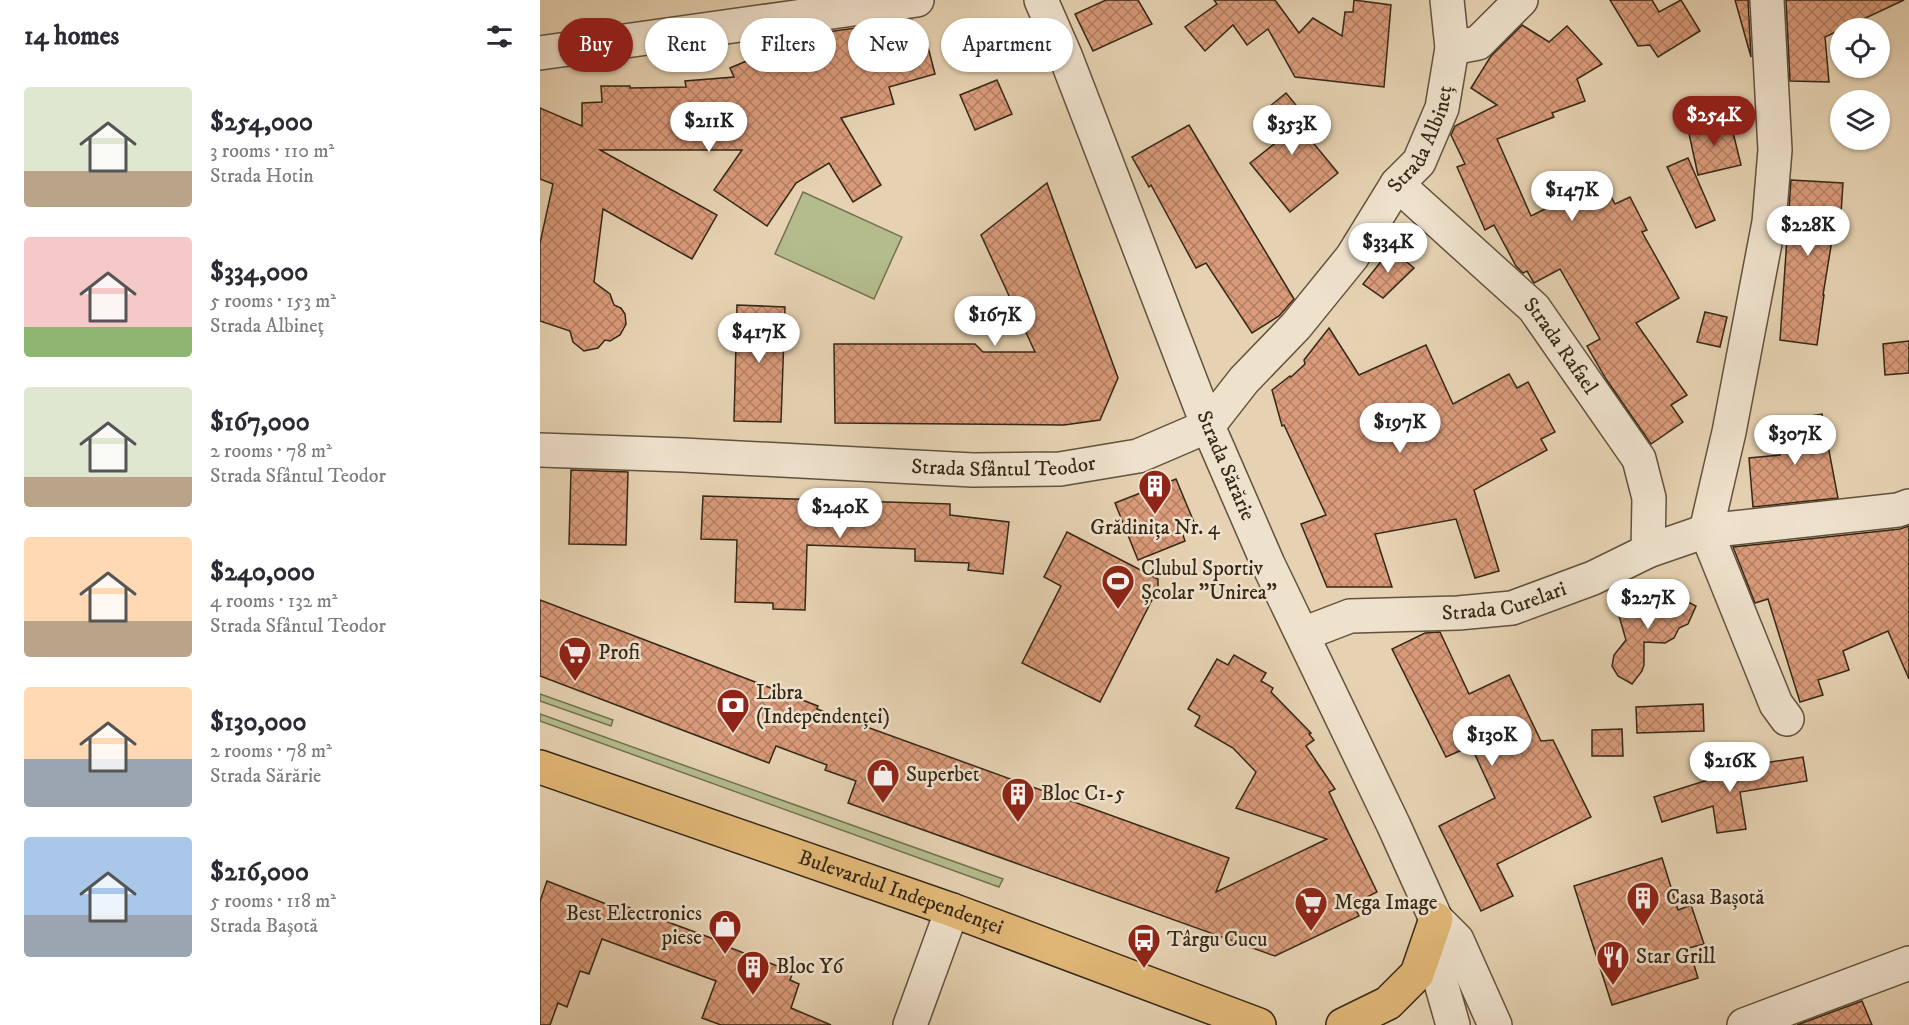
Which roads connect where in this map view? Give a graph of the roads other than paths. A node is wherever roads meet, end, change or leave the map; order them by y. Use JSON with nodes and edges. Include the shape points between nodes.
{"nodes":[{"id":1,"x":917,"y":0,"type":"edge"},
{"id":2,"x":1041,"y":0,"type":"edge"},
{"id":3,"x":1447,"y":0,"type":"edge"},
{"id":4,"x":1521,"y":0,"type":"edge"},
{"id":5,"x":1767,"y":0,"type":"edge"},
{"id":6,"x":1452,"y":48,"type":"junction"},
{"id":7,"x":540,"y":52,"type":"edge"},
{"id":8,"x":1397,"y":184,"type":"junction"},
{"id":9,"x":1208,"y":426,"type":"junction"},
{"id":10,"x":540,"y":450,"type":"edge"},
{"id":11,"x":1909,"y":506,"type":"edge"},
{"id":12,"x":1706,"y":531,"type":"junction"},
{"id":13,"x":1648,"y":551,"type":"junction"},
{"id":14,"x":1303,"y":634,"type":"junction"},
{"id":15,"x":1787,"y":718,"type":"dead end"},
{"id":16,"x":540,"y":767,"type":"edge"},
{"id":17,"x":952,"y":910,"type":"junction"},
{"id":18,"x":1436,"y":919,"type":"junction"},
{"id":19,"x":1909,"y":963,"type":"edge"},
{"id":20,"x":910,"y":1025,"type":"edge"},
{"id":21,"x":1259,"y":1025,"type":"edge"},
{"id":22,"x":1343,"y":1025,"type":"edge"},
{"id":23,"x":1453,"y":1025,"type":"edge"},
{"id":24,"x":1496,"y":1025,"type":"edge"},
{"id":25,"x":1744,"y":1025,"type":"edge"}],
"edges":[{"from":1,"to":7,"type":"street"},
{"from":2,"to":9,"type":"street","name":"Strada Sărărie"},
{"from":3,"to":6,"type":"street","name":"Strada Albineț"},
{"from":4,"to":6,"type":"street","via":[[1478,43]]},
{"from":5,"to":12,"type":"street","via":[[1775,150],[1769,222]]},
{"from":6,"to":8,"type":"street","name":"Strada Albineț","via":[[1442,108],[1419,162]]},
{"from":8,"to":9,"type":"street","name":"Strada Albineț","via":[[1352,257]]},
{"from":8,"to":13,"type":"street","name":"Strada Rafael","via":[[1534,308],[1640,459],[1648,498]]},
{"from":9,"to":10,"type":"street","name":"Strada Sfântul Teodor","via":[[1138,456],[1060,469],[973,470]]},
{"from":9,"to":14,"type":"street","name":"Strada Sărărie"},
{"from":11,"to":12,"type":"street","name":"Strada Curelari"},
{"from":12,"to":13,"type":"street","name":"Strada Curelari"},
{"from":12,"to":15,"type":"street","via":[[1776,704]]},
{"from":13,"to":14,"type":"street","name":"Strada Curelari","via":[[1593,578],[1512,609],[1350,616]]},
{"from":14,"to":18,"type":"street","name":"Strada Sărărie"},
{"from":16,"to":17,"type":"main road","name":"Bulevardul Independenței"},
{"from":17,"to":20,"type":"street"},
{"from":17,"to":21,"type":"main road","name":"Bulevardul Independenței"},
{"from":18,"to":22,"type":"main road","via":[[1417,974],[1388,1003]]},
{"from":18,"to":23,"type":"street","name":"Strada Sărărie","via":[[1439,976]]},
{"from":18,"to":24,"type":"street","name":"Strada Sărărie","via":[[1457,940]]},
{"from":19,"to":25,"type":"street"}]}
